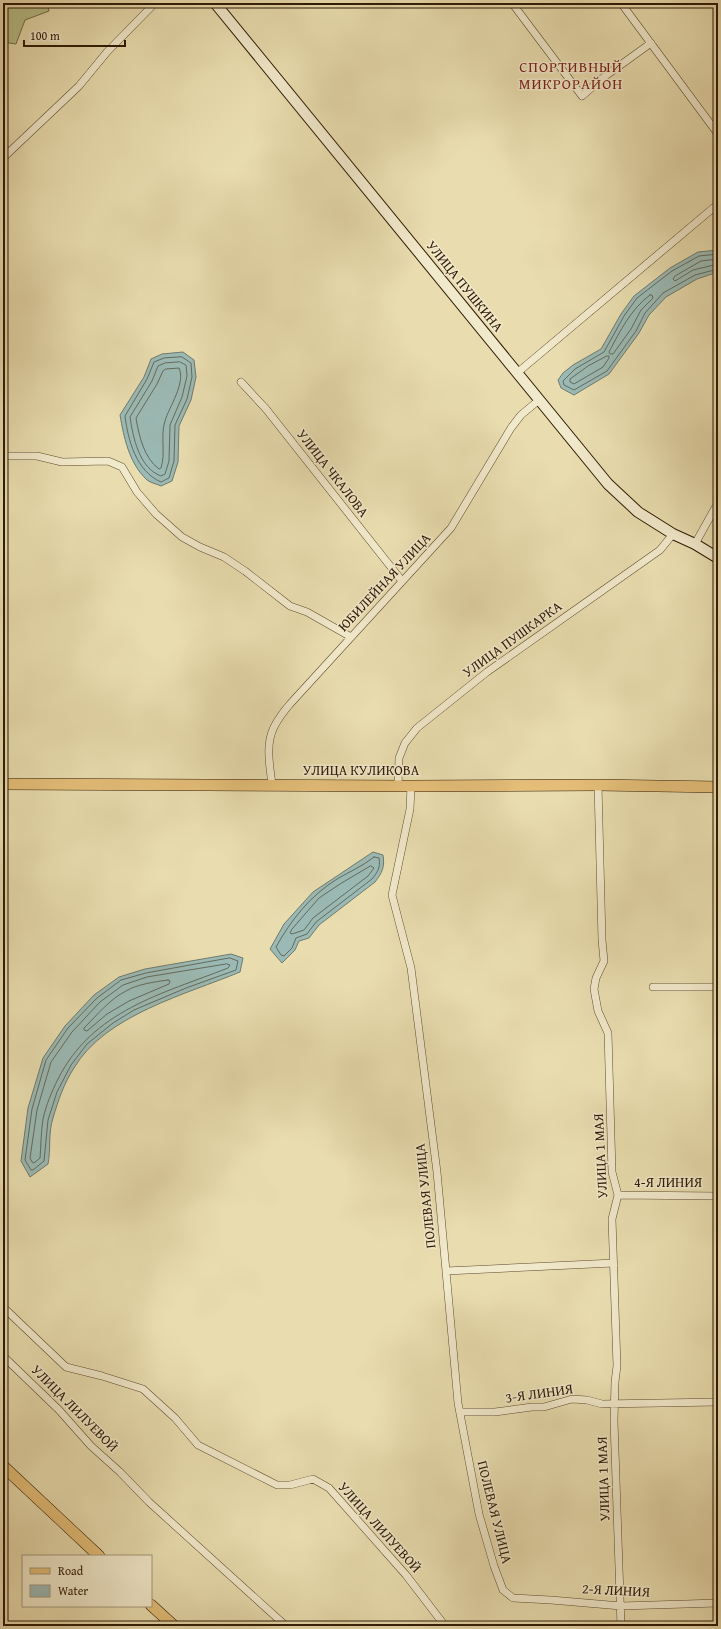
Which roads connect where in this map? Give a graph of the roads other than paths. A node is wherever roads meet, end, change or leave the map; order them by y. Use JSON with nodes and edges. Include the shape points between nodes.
{"nodes":[{"id":1,"x":155,"y":3,"type":"edge"},
{"id":2,"x":215,"y":3,"type":"edge"},
{"id":3,"x":512,"y":3,"type":"edge"},
{"id":4,"x":621,"y":3,"type":"edge"},
{"id":5,"x":651,"y":43,"type":"junction"},
{"id":6,"x":718,"y":134,"type":"edge"},
{"id":7,"x":3,"y":158,"type":"edge"},
{"id":8,"x":718,"y":204,"type":"edge"},
{"id":9,"x":518,"y":373,"type":"junction"},
{"id":10,"x":241,"y":382,"type":"dead end"},
{"id":11,"x":539,"y":400,"type":"junction"},
{"id":12,"x":3,"y":456,"type":"edge"},
{"id":13,"x":718,"y":506,"type":"edge"},
{"id":14,"x":673,"y":534,"type":"junction"},
{"id":15,"x":695,"y":544,"type":"junction"},
{"id":16,"x":718,"y":558,"type":"edge"},
{"id":17,"x":402,"y":581,"type":"junction"},
{"id":18,"x":351,"y":637,"type":"junction"},
{"id":19,"x":3,"y":784,"type":"edge"},
{"id":20,"x":272,"y":785,"type":"junction"},
{"id":21,"x":598,"y":785,"type":"junction"},
{"id":22,"x":398,"y":786,"type":"junction"},
{"id":23,"x":411,"y":786,"type":"junction"},
{"id":24,"x":718,"y":787,"type":"edge"},
{"id":25,"x":653,"y":987,"type":"dead end"},
{"id":26,"x":718,"y":987,"type":"edge"},
{"id":27,"x":618,"y":1195,"type":"junction"},
{"id":28,"x":718,"y":1196,"type":"edge"},
{"id":29,"x":614,"y":1263,"type":"junction"},
{"id":30,"x":446,"y":1271,"type":"junction"},
{"id":31,"x":3,"y":1308,"type":"edge"},
{"id":32,"x":3,"y":1356,"type":"edge"},
{"id":33,"x":718,"y":1402,"type":"edge"},
{"id":34,"x":615,"y":1404,"type":"junction"},
{"id":35,"x":460,"y":1412,"type":"junction"},
{"id":36,"x":3,"y":1466,"type":"edge"},
{"id":37,"x":98,"y":1555,"type":"edge"},
{"id":38,"x":513,"y":1598,"type":"joint"},
{"id":39,"x":718,"y":1603,"type":"edge"},
{"id":40,"x":152,"y":1606,"type":"edge"},
{"id":41,"x":621,"y":1606,"type":"junction"},
{"id":42,"x":174,"y":1626,"type":"edge"},
{"id":43,"x":286,"y":1626,"type":"edge"},
{"id":44,"x":443,"y":1626,"type":"edge"},
{"id":45,"x":621,"y":1626,"type":"edge"}],
"edges":[{"from":1,"to":7,"type":"street","via":[[107,52],[79,86]]},
{"from":2,"to":9,"type":"street","name":"УЛИЦА ПУШКИНА"},
{"from":3,"to":5,"type":"street","via":[[582,96]]},
{"from":4,"to":5,"type":"street"},
{"from":5,"to":6,"type":"street"},
{"from":8,"to":9,"type":"street"},
{"from":9,"to":11,"type":"street","name":"УЛИЦА ПУШКИНА"},
{"from":10,"to":17,"type":"street","name":"УЛИЦА ЧКАЛОВА","via":[[266,409]]},
{"from":11,"to":14,"type":"street","name":"УЛИЦА ПУШКИНА","via":[[620,497]]},
{"from":11,"to":17,"type":"street","name":"ЮБИЛЕЙНАЯ УЛИЦА","via":[[511,428],[451,528]]},
{"from":12,"to":18,"type":"street","via":[[37,456],[62,462],[108,461],[122,467],[144,501],[182,537],[245,571],[290,606],[307,612]]},
{"from":13,"to":15,"type":"street"},
{"from":14,"to":15,"type":"street","name":"УЛИЦА ПУШКИНА"},
{"from":14,"to":22,"type":"street","name":"УЛИЦА ПУШКАРКА","via":[[660,550],[487,672],[417,728],[405,743],[399,758]]},
{"from":15,"to":16,"type":"street","name":"УЛИЦА ПУШКИНА"},
{"from":17,"to":18,"type":"street","name":"ЮБИЛЕЙНАЯ УЛИЦА"},
{"from":18,"to":20,"type":"street","name":"ЮБИЛЕЙНАЯ УЛИЦА","via":[[290,704],[274,727],[270,737],[269,754]]},
{"from":19,"to":20,"type":"main road","name":"УЛИЦА КУЛИКОВА"},
{"from":20,"to":22,"type":"main road","name":"УЛИЦА КУЛИКОВА"},
{"from":21,"to":23,"type":"main road","name":"УЛИЦА КУЛИКОВА"},
{"from":21,"to":24,"type":"main road","name":"УЛИЦА КУЛИКОВА"},
{"from":21,"to":27,"type":"street","name":"УЛИЦА 1 МАЯ","via":[[604,961],[596,978],[594,990],[598,1011],[608,1033],[612,1172]]},
{"from":22,"to":23,"type":"main road","name":"УЛИЦА КУЛИКОВА"},
{"from":23,"to":30,"type":"street","name":"ПОЛЕВАЯ УЛИЦА","via":[[410,810],[392,895],[411,968],[436,1164]]},
{"from":25,"to":26,"type":"street"},
{"from":27,"to":28,"type":"street","name":"4-Я ЛИНИЯ"},
{"from":27,"to":29,"type":"street","name":"УЛИЦА 1 МАЯ","via":[[612,1219]]},
{"from":29,"to":30,"type":"street"},
{"from":29,"to":34,"type":"street","name":"УЛИЦА 1 МАЯ","via":[[617,1366]]},
{"from":30,"to":35,"type":"street","name":"ПОЛЕВАЯ УЛИЦА"},
{"from":31,"to":44,"type":"street","name":"УЛИЦА ЛИЛУЕВОЙ","via":[[66,1367],[143,1389],[175,1418],[198,1445],[277,1485],[290,1485],[313,1479],[329,1488],[406,1574]]},
{"from":32,"to":43,"type":"street","name":"УЛИЦА ЛИЛУЕВОЙ","via":[[60,1410],[91,1446],[148,1502]]},
{"from":33,"to":34,"type":"street","name":"3-Я ЛИНИЯ"},
{"from":34,"to":35,"type":"street","name":"3-Я ЛИНИЯ","via":[[572,1399],[544,1407],[495,1412]]},
{"from":34,"to":41,"type":"street","name":"УЛИЦА 1 МАЯ"},
{"from":35,"to":38,"type":"street","name":"ПОЛЕВАЯ УЛИЦА","via":[[479,1514],[503,1590]]},
{"from":36,"to":37,"type":"main road"},
{"from":38,"to":41,"type":"street","name":"2-Я ЛИНИЯ"},
{"from":39,"to":41,"type":"street","name":"2-Я ЛИНИЯ"},
{"from":40,"to":42,"type":"main road"},
{"from":41,"to":45,"type":"street","name":"УЛИЦА 1 МАЯ"}]}
